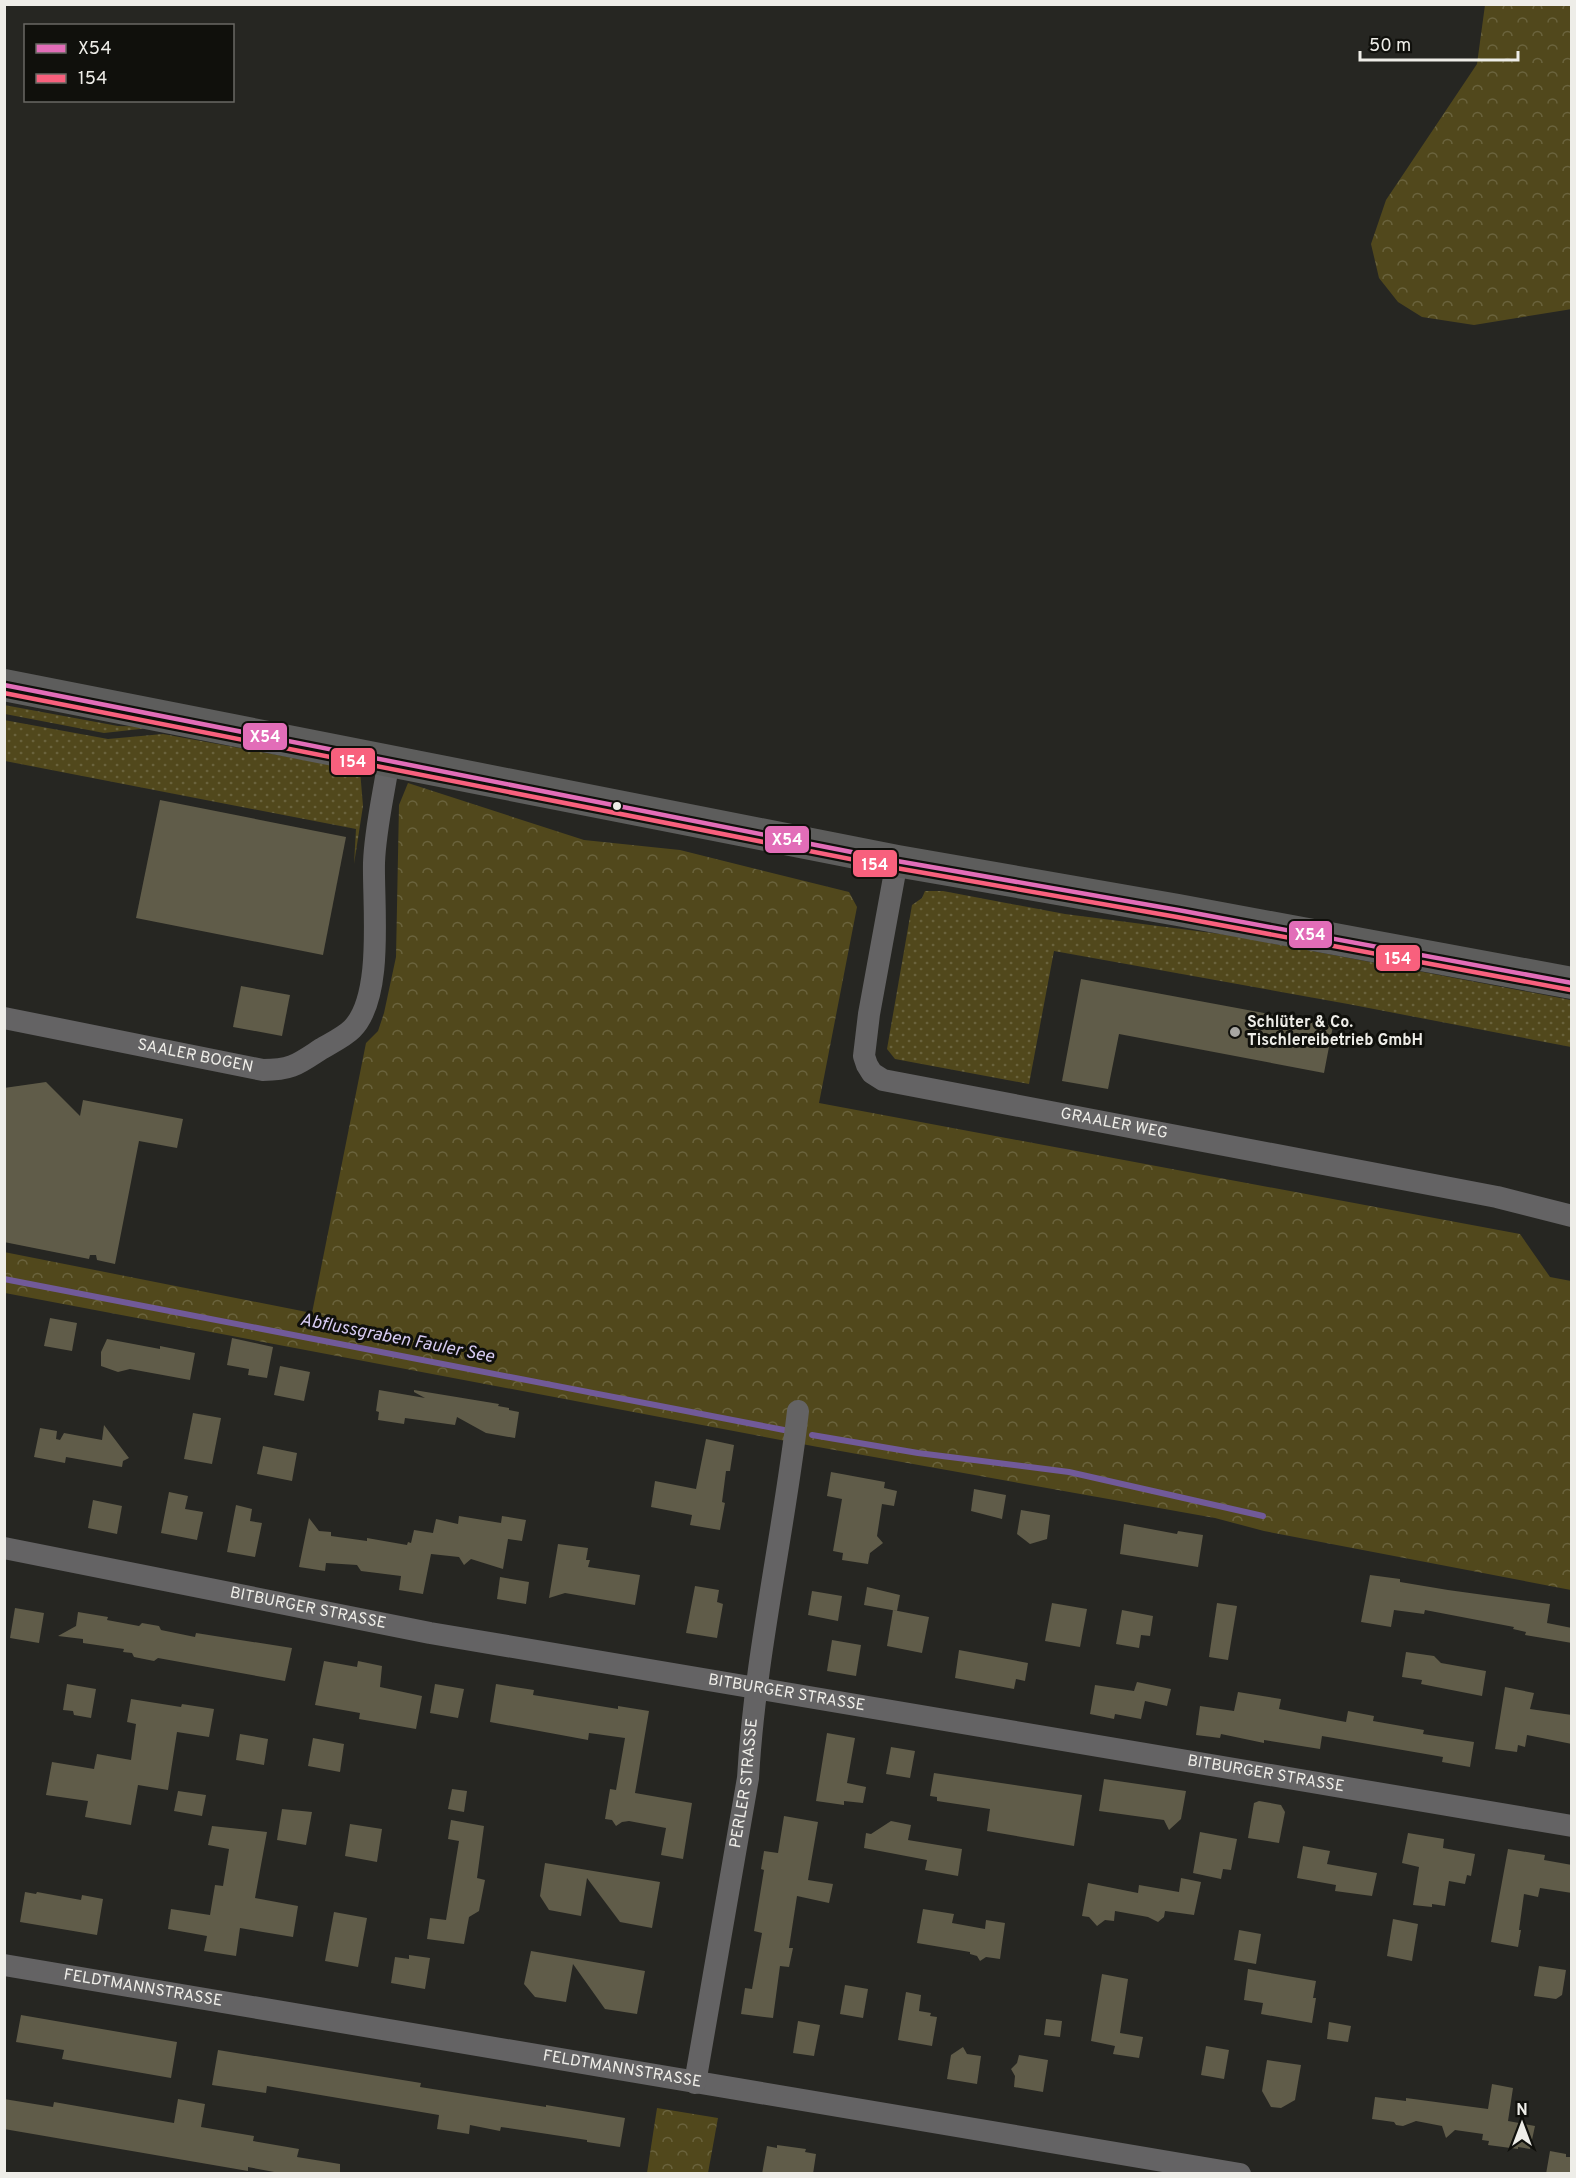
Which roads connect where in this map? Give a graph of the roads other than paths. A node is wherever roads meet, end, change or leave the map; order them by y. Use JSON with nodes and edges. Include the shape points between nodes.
{"nodes":[{"id":1,"x":4,"y":685,"type":"edge"},
{"id":2,"x":389,"y":759,"type":"junction"},
{"id":3,"x":897,"y":861,"type":"junction"},
{"id":4,"x":1571,"y":983,"type":"edge"},
{"id":5,"x":4,"y":1018,"type":"edge"},
{"id":6,"x":1572,"y":1216,"type":"edge"},
{"id":7,"x":798,"y":1411,"type":"dead end"},
{"id":8,"x":4,"y":1548,"type":"edge"},
{"id":9,"x":757,"y":1687,"type":"junction"},
{"id":10,"x":1572,"y":1826,"type":"edge"},
{"id":11,"x":4,"y":1965,"type":"edge"},
{"id":12,"x":695,"y":2083,"type":"junction"},
{"id":13,"x":1240,"y":2174,"type":"edge"}],
"edges":[{"from":1,"to":2,"type":"main road"},
{"from":2,"to":3,"type":"main road"},
{"from":2,"to":5,"type":"street","name":"SAALER BOGEN","via":[[374,862],[375,940],[369,993],[352,1029],[295,1066],[263,1070]]},
{"from":3,"to":4,"type":"main road"},
{"from":3,"to":6,"type":"street","name":"GRAALER WEG","via":[[864,1056],[872,1073],[883,1080],[1497,1197]]},
{"from":7,"to":9,"type":"street","name":"PERLER STRASSE"},
{"from":8,"to":9,"type":"street","name":"BITBURGER STRASSE","via":[[419,1630]]},
{"from":9,"to":10,"type":"street","name":"BITBURGER STRASSE"},
{"from":9,"to":12,"type":"street","name":"PERLER STRASSE","via":[[748,1778]]},
{"from":11,"to":12,"type":"street","name":"FELDTMANNSTRASSE"},
{"from":12,"to":13,"type":"street","name":"FELDTMANNSTRASSE"}]}
